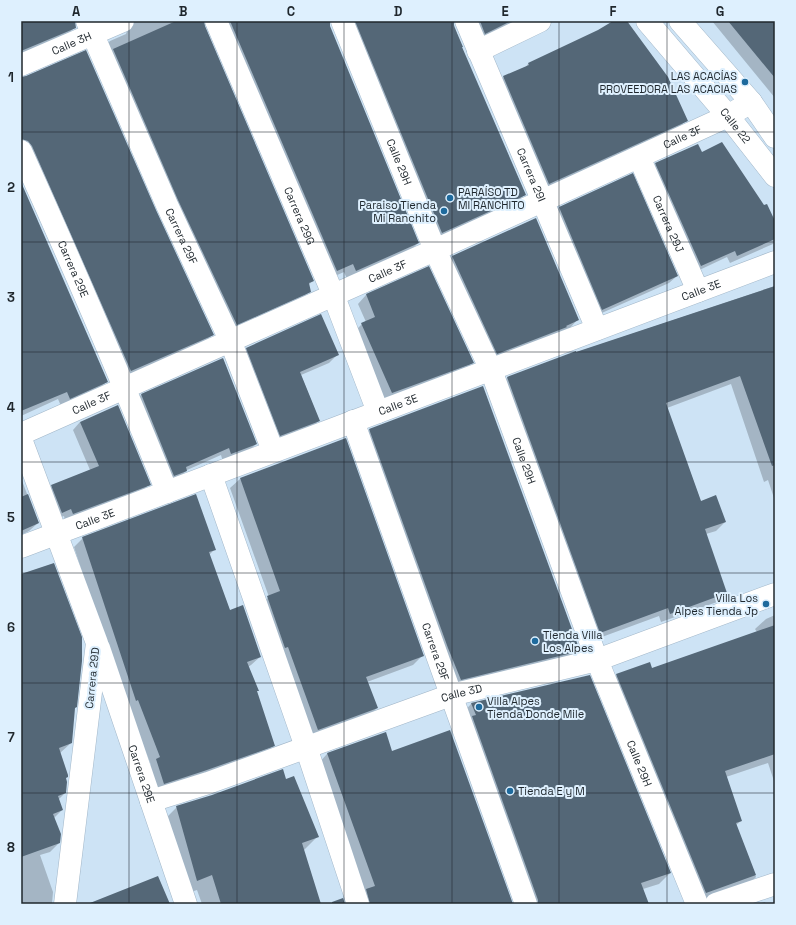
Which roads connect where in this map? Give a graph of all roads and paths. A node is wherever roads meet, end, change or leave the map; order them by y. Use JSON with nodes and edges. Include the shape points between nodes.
{"nodes":[{"id":1,"x":123,"y":21,"type":"edge"},
{"id":2,"x":216,"y":21,"type":"edge"},
{"id":3,"x":342,"y":21,"type":"edge"},
{"id":4,"x":466,"y":21,"type":"edge"},
{"id":5,"x":540,"y":21,"type":"edge"},
{"id":6,"x":647,"y":21,"type":"edge"},
{"id":7,"x":680,"y":21,"type":"edge"},
{"id":8,"x":90,"y":28,"type":"edge"},
{"id":9,"x":478,"y":51,"type":"junction"},
{"id":10,"x":21,"y":66,"type":"edge"},
{"id":11,"x":750,"y":102,"type":"junction"},
{"id":12,"x":728,"y":116,"type":"junction"},
{"id":13,"x":775,"y":137,"type":"edge"},
{"id":14,"x":21,"y":151,"type":"edge"},
{"id":15,"x":639,"y":157,"type":"junction"},
{"id":16,"x":775,"y":176,"type":"edge"},
{"id":17,"x":542,"y":200,"type":"junction"},
{"id":18,"x":435,"y":250,"type":"junction"},
{"id":19,"x":775,"y":262,"type":"edge"},
{"id":20,"x":698,"y":291,"type":"junction"},
{"id":21,"x":334,"y":294,"type":"junction"},
{"id":22,"x":597,"y":329,"type":"junction"},
{"id":23,"x":230,"y":340,"type":"junction"},
{"id":24,"x":491,"y":370,"type":"junction"},
{"id":25,"x":125,"y":387,"type":"junction"},
{"id":26,"x":378,"y":412,"type":"junction"},
{"id":27,"x":353,"y":421,"type":"junction"},
{"id":28,"x":21,"y":434,"type":"edge"},
{"id":29,"x":21,"y":439,"type":"edge"},
{"id":30,"x":273,"y":451,"type":"junction"},
{"id":31,"x":211,"y":475,"type":"junction"},
{"id":32,"x":167,"y":492,"type":"junction"},
{"id":33,"x":56,"y":533,"type":"junction"},
{"id":34,"x":21,"y":547,"type":"edge"},
{"id":35,"x":775,"y":594,"type":"edge"},
{"id":36,"x":97,"y":644,"type":"junction"},
{"id":37,"x":597,"y":660,"type":"junction"},
{"id":38,"x":451,"y":695,"type":"junction"},
{"id":39,"x":306,"y":747,"type":"junction"},
{"id":40,"x":151,"y":801,"type":"junction"},
{"id":41,"x":775,"y":884,"type":"edge"},
{"id":42,"x":65,"y":904,"type":"edge"},
{"id":43,"x":186,"y":904,"type":"edge"},
{"id":44,"x":358,"y":904,"type":"edge"},
{"id":45,"x":526,"y":904,"type":"edge"},
{"id":46,"x":697,"y":904,"type":"edge"},
{"id":47,"x":716,"y":904,"type":"edge"}],
"edges":[{"from":1,"to":8,"type":"street","name":"Calle 3H"},
{"from":2,"to":21,"type":"street","name":"Carrera 29G"},
{"from":3,"to":18,"type":"street","name":"Calle 29H"},
{"from":4,"to":9,"type":"street","name":"Carrera 29I"},
{"from":5,"to":9,"type":"street"},
{"from":6,"to":12,"type":"street","name":"Calle 22"},
{"from":7,"to":11,"type":"street"},
{"from":8,"to":10,"type":"street","name":"Calle 3H"},
{"from":8,"to":23,"type":"street","name":"Carrera 29F"},
{"from":9,"to":17,"type":"street","name":"Carrera 29I"},
{"from":11,"to":12,"type":"street","name":"Calle 3F"},
{"from":11,"to":13,"type":"street"},
{"from":12,"to":15,"type":"street","name":"Calle 3F"},
{"from":12,"to":16,"type":"street","name":"Calle 22"},
{"from":14,"to":25,"type":"street","name":"Carrera 29E"},
{"from":15,"to":17,"type":"street","name":"Calle 3F"},
{"from":15,"to":20,"type":"street","name":"Carrera 29J"},
{"from":17,"to":18,"type":"street","name":"Calle 3F"},
{"from":17,"to":22,"type":"street","name":"Carrera 29I"},
{"from":18,"to":21,"type":"street","name":"Calle 3F"},
{"from":18,"to":24,"type":"street","name":"Calle 29H"},
{"from":19,"to":20,"type":"street","name":"Calle 3E"},
{"from":20,"to":22,"type":"street","name":"Calle 3E"},
{"from":21,"to":23,"type":"street","name":"Calle 3F"},
{"from":21,"to":26,"type":"street","name":"Carrera 29G"},
{"from":22,"to":24,"type":"street","name":"Calle 3E"},
{"from":23,"to":25,"type":"street","name":"Calle 3F"},
{"from":23,"to":30,"type":"street","name":"Carrera 29F"},
{"from":24,"to":26,"type":"street","name":"Calle 3E"},
{"from":24,"to":37,"type":"street","name":"Calle 29H"},
{"from":25,"to":28,"type":"street","name":"Calle 3F"},
{"from":25,"to":32,"type":"street","name":"Carrera 29E"},
{"from":26,"to":27,"type":"street","name":"Calle 3E"},
{"from":27,"to":30,"type":"street","name":"Calle 3E"},
{"from":27,"to":38,"type":"street","name":"Carrera 29F"},
{"from":29,"to":33,"type":"street","name":"Carrera 29D"},
{"from":30,"to":31,"type":"street","name":"Calle 3E"},
{"from":31,"to":32,"type":"street","name":"Calle 3E"},
{"from":31,"to":39,"type":"street"},
{"from":32,"to":33,"type":"street","name":"Calle 3E"},
{"from":33,"to":34,"type":"street","name":"Calle 3E"},
{"from":33,"to":36,"type":"street","name":"Carrera 29D"},
{"from":35,"to":37,"type":"street","name":"Calle 3D"},
{"from":36,"to":40,"type":"street","name":"Carrera 29E"},
{"from":36,"to":42,"type":"street","name":"Carrera 29D"},
{"from":37,"to":38,"type":"street","name":"Calle 3D"},
{"from":37,"to":46,"type":"street","name":"Calle 29H"},
{"from":38,"to":39,"type":"street","name":"Calle 3D"},
{"from":38,"to":45,"type":"street","name":"Carrera 29F"},
{"from":39,"to":40,"type":"street","name":"Calle 3D"},
{"from":39,"to":44,"type":"street"},
{"from":40,"to":43,"type":"street","name":"Carrera 29E"},
{"from":41,"to":47,"type":"street"}]}
